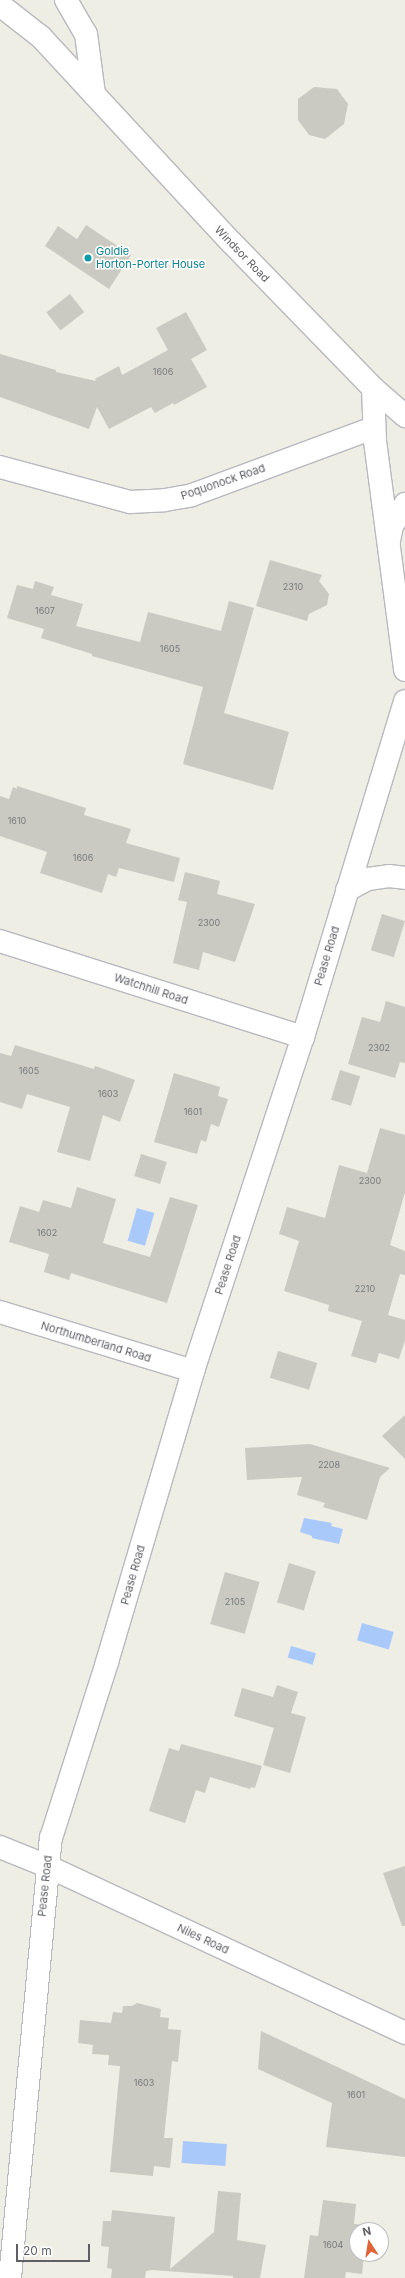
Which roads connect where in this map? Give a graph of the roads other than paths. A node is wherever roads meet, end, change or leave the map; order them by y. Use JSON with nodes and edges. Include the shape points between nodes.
{"nodes":[{"id":1,"x":2,"y":0,"type":"edge"},
{"id":2,"x":66,"y":0,"type":"edge"},
{"id":3,"x":0,"y":4,"type":"edge"},
{"id":4,"x":94,"y":94,"type":"junction"},
{"id":5,"x":373,"y":388,"type":"junction"},
{"id":6,"x":405,"y":416,"type":"edge"},
{"id":7,"x":373,"y":428,"type":"junction"},
{"id":8,"x":0,"y":467,"type":"edge"},
{"id":9,"x":405,"y":504,"type":"edge"},
{"id":10,"x":388,"y":548,"type":"junction"},
{"id":11,"x":405,"y":670,"type":"edge"},
{"id":12,"x":405,"y":701,"type":"edge"},
{"id":13,"x":405,"y":878,"type":"edge"},
{"id":14,"x":347,"y":890,"type":"junction"},
{"id":15,"x":0,"y":941,"type":"edge"},
{"id":16,"x":303,"y":1036,"type":"junction"},
{"id":17,"x":0,"y":1312,"type":"edge"},
{"id":18,"x":193,"y":1371,"type":"junction"},
{"id":19,"x":0,"y":1847,"type":"edge"},
{"id":20,"x":47,"y":1866,"type":"junction"},
{"id":21,"x":405,"y":2033,"type":"edge"},
{"id":22,"x":10,"y":2278,"type":"edge"}],
"edges":[{"from":1,"to":3,"type":"street"},
{"from":2,"to":4,"type":"street","via":[[86,34]]},
{"from":3,"to":4,"type":"street","name":"Windsor Road","via":[[41,37]]},
{"from":4,"to":5,"type":"street","name":"Windsor Road","via":[[230,242]]},
{"from":5,"to":6,"type":"street","name":"Windsor Road"},
{"from":5,"to":7,"type":"street"},
{"from":7,"to":8,"type":"street","name":"Poquonock Road","via":[[192,495],[165,500],[130,502]]},
{"from":7,"to":10,"type":"street"},
{"from":9,"to":10,"type":"street","via":[[392,526]]},
{"from":10,"to":11,"type":"street"},
{"from":12,"to":14,"type":"street","name":"Pease Road"},
{"from":13,"to":14,"type":"street","via":[[389,876],[368,879]]},
{"from":14,"to":16,"type":"street","name":"Pease Road"},
{"from":15,"to":16,"type":"street","name":"Watchhill Road"},
{"from":16,"to":18,"type":"street","name":"Pease Road"},
{"from":17,"to":18,"type":"street","name":"Northumberland Road"},
{"from":18,"to":20,"type":"street","name":"Pease Road","via":[[107,1662],[51,1838]]},
{"from":19,"to":20,"type":"street","name":"Niles Road"},
{"from":20,"to":21,"type":"street","name":"Niles Road"},
{"from":20,"to":22,"type":"street","name":"Pease Road"}]}
